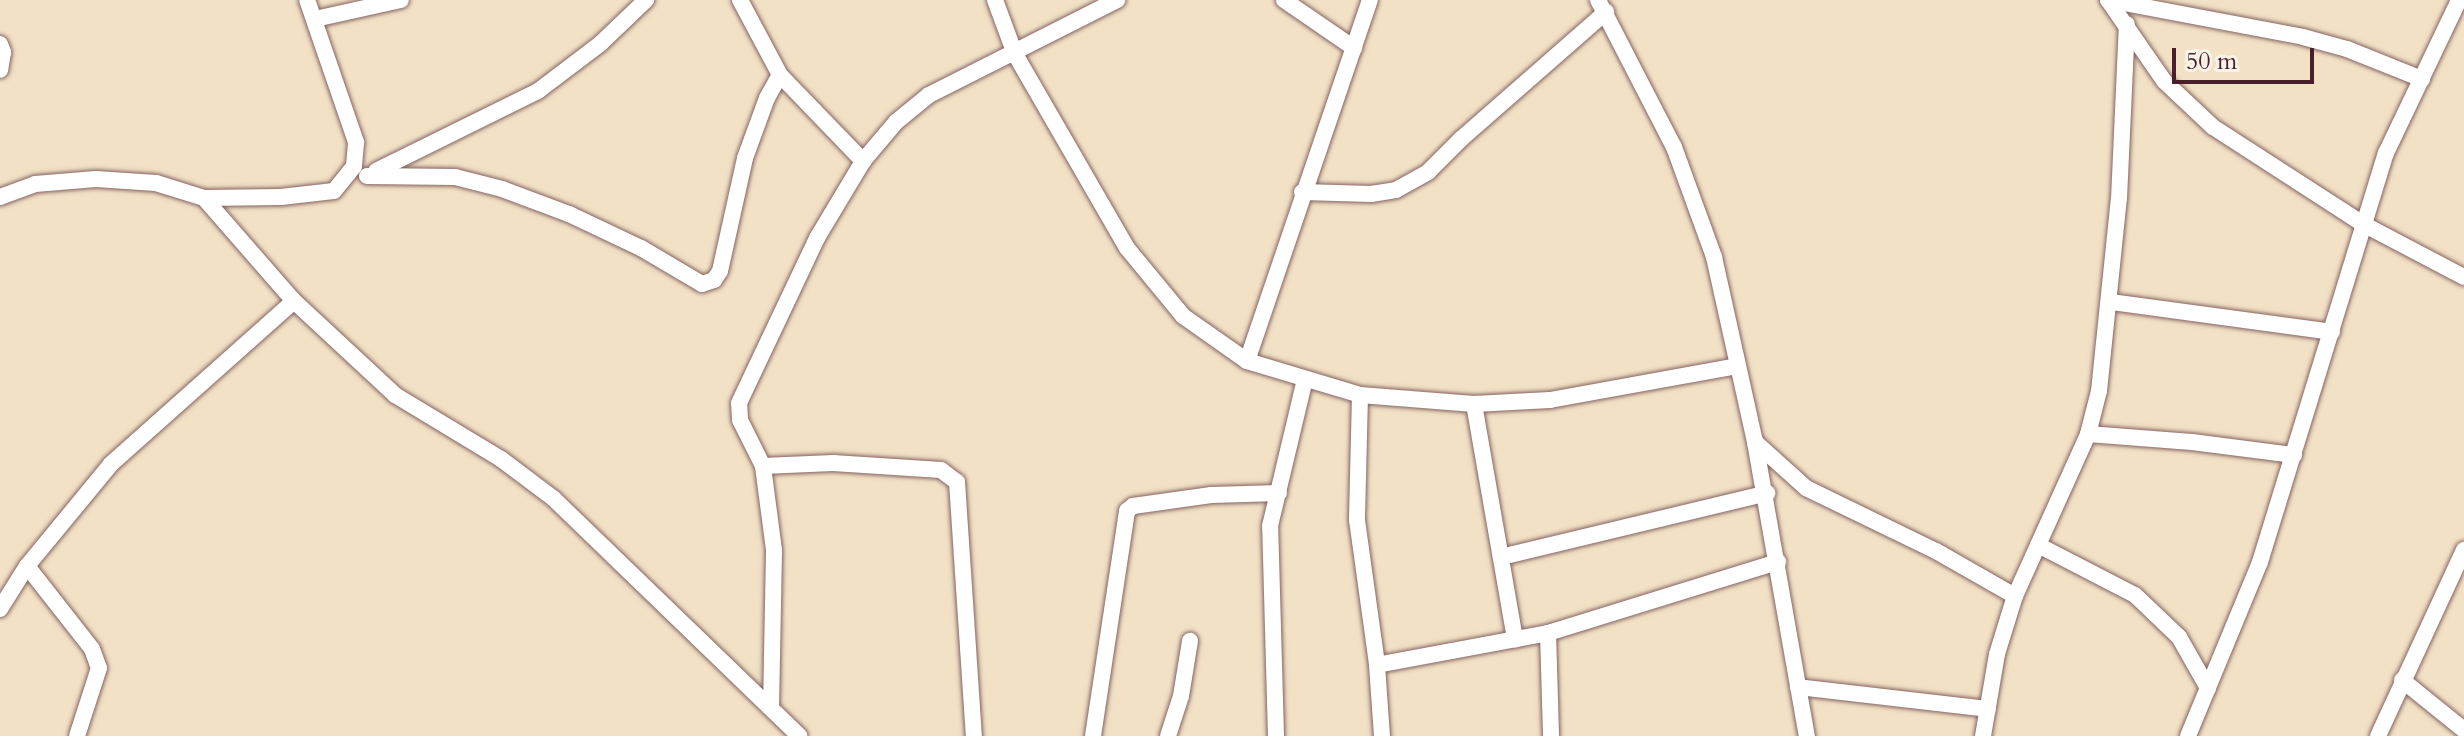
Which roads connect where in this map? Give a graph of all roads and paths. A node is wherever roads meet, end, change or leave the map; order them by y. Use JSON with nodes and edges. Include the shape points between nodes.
{"nodes":[{"id":1,"x":307,"y":0,"type":"edge"},
{"id":2,"x":401,"y":0,"type":"edge"},
{"id":3,"x":646,"y":0,"type":"edge"},
{"id":4,"x":740,"y":0,"type":"edge"},
{"id":5,"x":995,"y":0,"type":"edge"},
{"id":6,"x":1117,"y":0,"type":"edge"},
{"id":7,"x":1284,"y":0,"type":"edge"},
{"id":8,"x":1370,"y":0,"type":"edge"},
{"id":9,"x":2108,"y":0,"type":"edge"},
{"id":10,"x":2459,"y":0,"type":"edge"},
{"id":11,"x":1602,"y":6,"type":"edge"},
{"id":12,"x":315,"y":19,"type":"junction"},
{"id":13,"x":2127,"y":24,"type":"junction"},
{"id":14,"x":0,"y":44,"type":"edge"},
{"id":15,"x":1354,"y":48,"type":"junction"},
{"id":16,"x":1015,"y":54,"type":"junction"},
{"id":17,"x":0,"y":70,"type":"edge"},
{"id":18,"x":780,"y":75,"type":"junction"},
{"id":19,"x":2422,"y":79,"type":"junction"},
{"id":20,"x":863,"y":161,"type":"junction"},
{"id":21,"x":367,"y":176,"type":"junction"},
{"id":22,"x":334,"y":191,"type":"junction"},
{"id":23,"x":1302,"y":192,"type":"junction"},
{"id":24,"x":0,"y":197,"type":"edge"},
{"id":25,"x":204,"y":198,"type":"junction"},
{"id":26,"x":2363,"y":224,"type":"junction"},
{"id":27,"x":2464,"y":277,"type":"edge"},
{"id":28,"x":294,"y":301,"type":"junction"},
{"id":29,"x":2111,"y":302,"type":"junction"},
{"id":30,"x":2332,"y":332,"type":"junction"},
{"id":31,"x":1247,"y":361,"type":"junction"},
{"id":32,"x":1737,"y":366,"type":"junction"},
{"id":33,"x":1305,"y":379,"type":"junction"},
{"id":34,"x":1360,"y":395,"type":"junction"},
{"id":35,"x":1474,"y":404,"type":"junction"},
{"id":36,"x":2088,"y":434,"type":"junction"},
{"id":37,"x":1755,"y":442,"type":"junction"},
{"id":38,"x":2294,"y":455,"type":"junction"},
{"id":39,"x":763,"y":466,"type":"junction"},
{"id":40,"x":1279,"y":493,"type":"junction"},
{"id":41,"x":1767,"y":493,"type":"junction"},
{"id":42,"x":2038,"y":545,"type":"junction"},
{"id":43,"x":2464,"y":550,"type":"edge"},
{"id":44,"x":1501,"y":557,"type":"junction"},
{"id":45,"x":1778,"y":562,"type":"junction"},
{"id":46,"x":27,"y":566,"type":"junction"},
{"id":47,"x":2015,"y":596,"type":"junction"},
{"id":48,"x":0,"y":609,"type":"edge"},
{"id":49,"x":1548,"y":633,"type":"junction"},
{"id":50,"x":1515,"y":639,"type":"junction"},
{"id":51,"x":1190,"y":641,"type":"dead end"},
{"id":52,"x":1377,"y":665,"type":"junction"},
{"id":53,"x":2402,"y":680,"type":"junction"},
{"id":54,"x":1798,"y":687,"type":"junction"},
{"id":55,"x":2208,"y":688,"type":"junction"},
{"id":56,"x":771,"y":708,"type":"junction"},
{"id":57,"x":1988,"y":709,"type":"junction"},
{"id":58,"x":2464,"y":730,"type":"edge"},
{"id":59,"x":77,"y":736,"type":"edge"},
{"id":60,"x":799,"y":736,"type":"edge"},
{"id":61,"x":974,"y":736,"type":"edge"},
{"id":62,"x":1093,"y":736,"type":"edge"},
{"id":63,"x":1168,"y":736,"type":"edge"},
{"id":64,"x":1276,"y":736,"type":"edge"},
{"id":65,"x":1382,"y":736,"type":"edge"},
{"id":66,"x":1551,"y":736,"type":"edge"},
{"id":67,"x":1807,"y":736,"type":"edge"},
{"id":68,"x":1983,"y":736,"type":"edge"},
{"id":69,"x":2188,"y":736,"type":"edge"},
{"id":70,"x":2378,"y":736,"type":"edge"}],
"edges":[{"from":1,"to":12,"type":"street"},
{"from":2,"to":12,"type":"street"},
{"from":3,"to":21,"type":"street","via":[[600,44],[538,91]]},
{"from":4,"to":18,"type":"street"},
{"from":5,"to":16,"type":"street"},
{"from":6,"to":16,"type":"street"},
{"from":7,"to":15,"type":"street"},
{"from":8,"to":15,"type":"street"},
{"from":9,"to":13,"type":"street"},
{"from":9,"to":19,"type":"street","via":[[2303,37]]},
{"from":10,"to":19,"type":"street"},
{"from":11,"to":23,"type":"street","via":[[1428,172],[1396,190]]},
{"from":11,"to":32,"type":"street","via":[[1679,161],[1714,257]]},
{"from":12,"to":22,"type":"street","via":[[356,142],[354,166]]},
{"from":13,"to":26,"type":"street","via":[[2164,81],[2213,127]]},
{"from":13,"to":29,"type":"street"},
{"from":14,"to":17,"type":"street"},
{"from":15,"to":23,"type":"street"},
{"from":16,"to":20,"type":"street","via":[[929,95],[896,122]]},
{"from":16,"to":31,"type":"street","via":[[1127,248],[1183,316]]},
{"from":18,"to":20,"type":"street"},
{"from":18,"to":21,"type":"street","via":[[745,158],[720,271],[702,284],[641,248],[502,189],[455,177]]},
{"from":19,"to":26,"type":"street","via":[[2386,153]]},
{"from":20,"to":39,"type":"street","via":[[817,238],[743,392],[740,420]]},
{"from":21,"to":22,"type":"street"},
{"from":22,"to":25,"type":"street"},
{"from":23,"to":31,"type":"street"},
{"from":24,"to":25,"type":"street","via":[[35,184],[96,179],[156,183]]},
{"from":25,"to":28,"type":"street"},
{"from":26,"to":27,"type":"street"},
{"from":26,"to":30,"type":"street"},
{"from":28,"to":46,"type":"street","via":[[111,464]]},
{"from":28,"to":56,"type":"street","via":[[395,395],[501,459],[554,499]]},
{"from":29,"to":30,"type":"street"},
{"from":29,"to":36,"type":"street"},
{"from":30,"to":38,"type":"street"},
{"from":31,"to":33,"type":"street"},
{"from":32,"to":35,"type":"street","via":[[1550,400]]},
{"from":32,"to":37,"type":"street"},
{"from":33,"to":34,"type":"street"},
{"from":33,"to":40,"type":"street"},
{"from":34,"to":35,"type":"street"},
{"from":34,"to":52,"type":"street","via":[[1357,520]]},
{"from":35,"to":44,"type":"street"},
{"from":36,"to":38,"type":"street"},
{"from":36,"to":42,"type":"street"},
{"from":37,"to":41,"type":"street"},
{"from":37,"to":47,"type":"street","via":[[1806,488]]},
{"from":38,"to":55,"type":"street","via":[[2260,562]]},
{"from":39,"to":56,"type":"street","via":[[774,550]]},
{"from":39,"to":61,"type":"street","via":[[833,463],[941,470],[957,482]]},
{"from":40,"to":62,"type":"street","via":[[1211,495],[1127,511]]},
{"from":40,"to":64,"type":"street","via":[[1270,526]]},
{"from":41,"to":44,"type":"street"},
{"from":41,"to":45,"type":"street"},
{"from":42,"to":47,"type":"street"},
{"from":42,"to":55,"type":"street","via":[[2135,595],[2179,637]]},
{"from":43,"to":53,"type":"street"},
{"from":44,"to":50,"type":"street"},
{"from":45,"to":49,"type":"street"},
{"from":45,"to":54,"type":"street"},
{"from":46,"to":48,"type":"street"},
{"from":46,"to":59,"type":"street","via":[[92,649],[99,668]]},
{"from":47,"to":57,"type":"street","via":[[1997,654]]},
{"from":49,"to":50,"type":"street"},
{"from":49,"to":66,"type":"street"},
{"from":50,"to":52,"type":"street"},
{"from":51,"to":63,"type":"street"},
{"from":52,"to":65,"type":"street"},
{"from":53,"to":58,"type":"street"},
{"from":53,"to":70,"type":"street"},
{"from":54,"to":57,"type":"street"},
{"from":54,"to":67,"type":"street"},
{"from":55,"to":69,"type":"street"},
{"from":56,"to":60,"type":"street"},
{"from":57,"to":68,"type":"street"}]}
